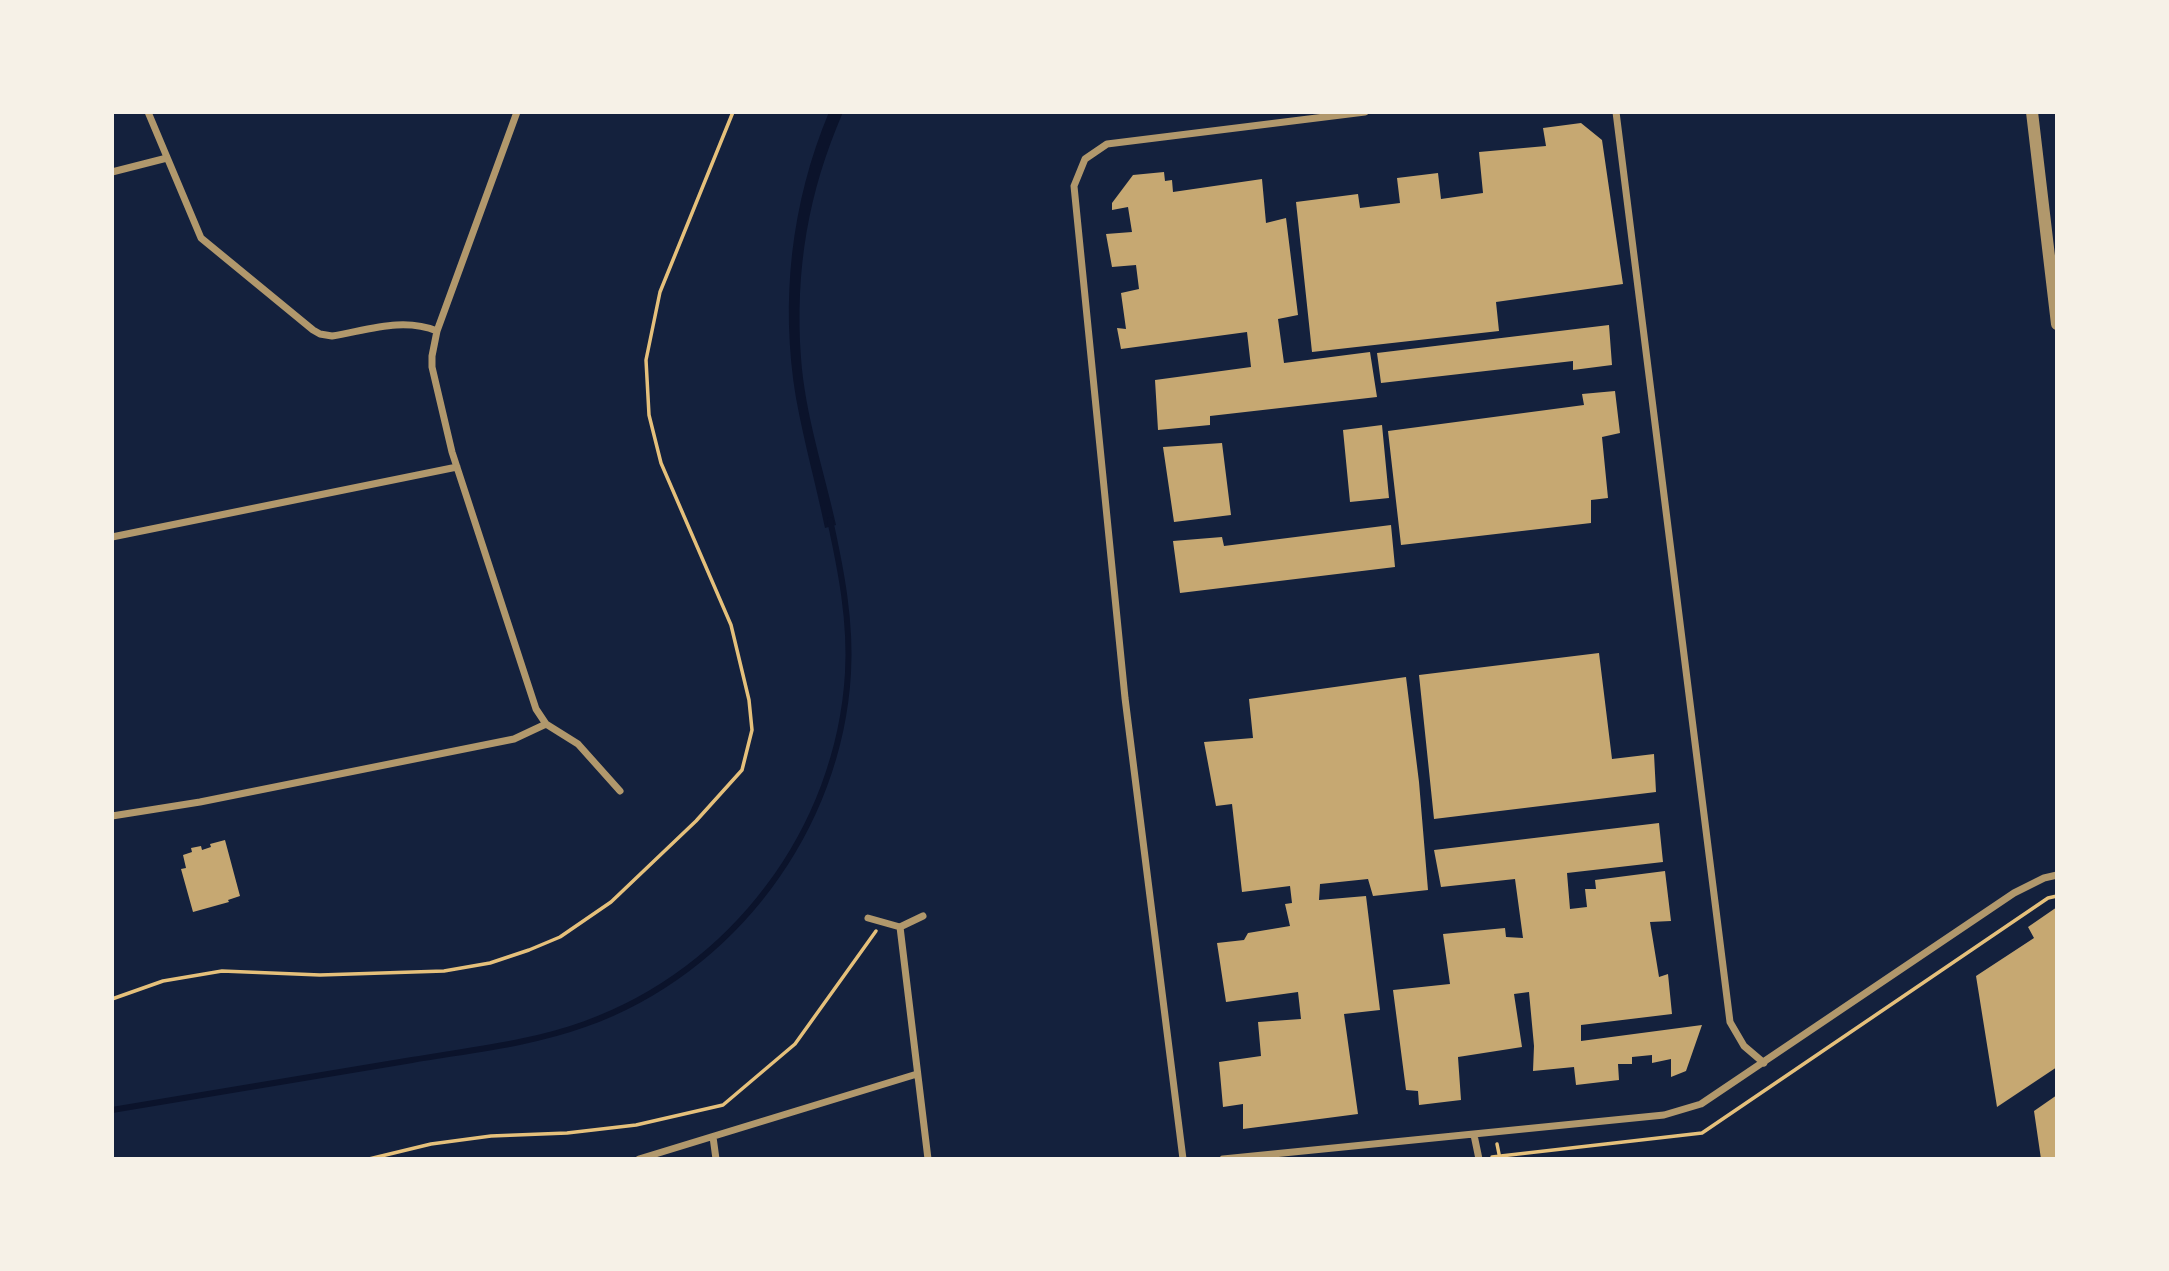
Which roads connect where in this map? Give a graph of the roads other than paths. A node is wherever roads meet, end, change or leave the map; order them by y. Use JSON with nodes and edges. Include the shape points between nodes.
{"nodes":[{"id":1,"x":148,"y":112,"type":"edge"},
{"id":2,"x":517,"y":112,"type":"edge"},
{"id":3,"x":1365,"y":112,"type":"edge"},
{"id":4,"x":1616,"y":112,"type":"edge"},
{"id":5,"x":2032,"y":112,"type":"edge"},
{"id":6,"x":167,"y":158,"type":"junction"},
{"id":7,"x":112,"y":172,"type":"edge"},
{"id":8,"x":2057,"y":324,"type":"edge"},
{"id":9,"x":438,"y":331,"type":"junction"},
{"id":10,"x":457,"y":467,"type":"junction"},
{"id":11,"x":112,"y":537,"type":"edge"},
{"id":12,"x":546,"y":724,"type":"junction"},
{"id":13,"x":620,"y":792,"type":"dead end"},
{"id":14,"x":112,"y":816,"type":"edge"},
{"id":15,"x":2057,"y":875,"type":"edge"},
{"id":16,"x":923,"y":916,"type":"dead end"},
{"id":17,"x":868,"y":918,"type":"dead end"},
{"id":18,"x":900,"y":927,"type":"junction"},
{"id":19,"x":1764,"y":1063,"type":"junction"},
{"id":20,"x":917,"y":1074,"type":"junction"},
{"id":21,"x":1475,"y":1135,"type":"junction"},
{"id":22,"x":713,"y":1137,"type":"junction"},
{"id":23,"x":639,"y":1159,"type":"edge"},
{"id":24,"x":716,"y":1159,"type":"edge"},
{"id":25,"x":929,"y":1159,"type":"edge"},
{"id":26,"x":1184,"y":1159,"type":"edge"},
{"id":27,"x":1223,"y":1159,"type":"edge"},
{"id":28,"x":1479,"y":1159,"type":"edge"}],
"edges":[{"from":1,"to":6,"type":"street"},
{"from":2,"to":9,"type":"street"},
{"from":3,"to":26,"type":"street","via":[[1107,144],[1085,159],[1074,186],[1125,698]]},
{"from":4,"to":19,"type":"street","via":[[1730,1022],[1744,1046]]},
{"from":5,"to":8,"type":"street"},
{"from":6,"to":7,"type":"street"},
{"from":6,"to":9,"type":"street","via":[[201,238],[320,334],[407,323]]},
{"from":9,"to":10,"type":"street","via":[[432,367]]},
{"from":10,"to":11,"type":"street"},
{"from":10,"to":12,"type":"street","via":[[536,709]]},
{"from":12,"to":13,"type":"street","via":[[578,744]]},
{"from":12,"to":14,"type":"street","via":[[514,739]]},
{"from":15,"to":19,"type":"street","via":[[2014,893]]},
{"from":16,"to":18,"type":"street"},
{"from":17,"to":18,"type":"street"},
{"from":18,"to":20,"type":"street"},
{"from":19,"to":21,"type":"street","via":[[1701,1104],[1664,1115]]},
{"from":20,"to":22,"type":"street"},
{"from":20,"to":25,"type":"street"},
{"from":21,"to":27,"type":"street"},
{"from":21,"to":28,"type":"street"},
{"from":22,"to":23,"type":"street"},
{"from":22,"to":24,"type":"street"}]}
